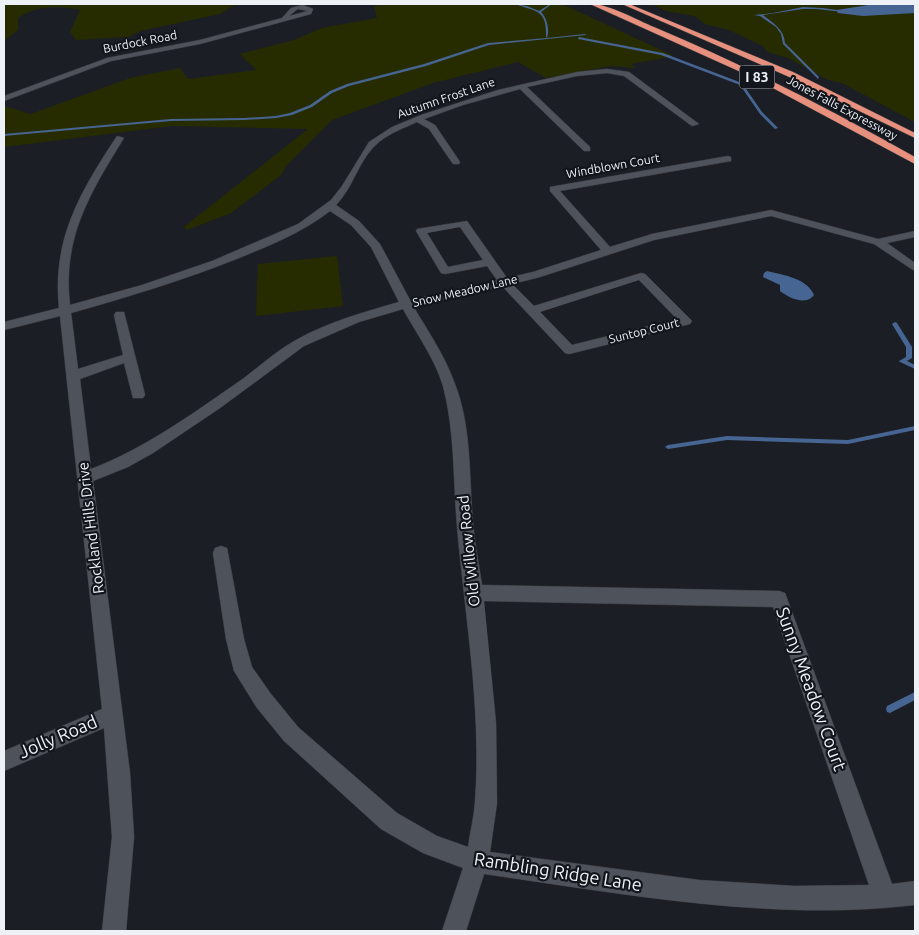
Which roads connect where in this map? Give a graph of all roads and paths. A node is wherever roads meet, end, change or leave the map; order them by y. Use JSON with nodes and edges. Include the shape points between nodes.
{"nodes":[{"id":1,"x":593,"y":4,"type":"edge"},
{"id":2,"x":625,"y":4,"type":"edge"},
{"id":3,"x":285,"y":18,"type":"dead end"},
{"id":4,"x":522,"y":86,"type":"junction"},
{"id":5,"x":4,"y":99,"type":"edge"},
{"id":6,"x":417,"y":119,"type":"junction"},
{"id":7,"x":695,"y":124,"type":"dead end"},
{"id":8,"x":915,"y":136,"type":"edge"},
{"id":9,"x":120,"y":138,"type":"dead end"},
{"id":10,"x":586,"y":149,"type":"dead end"},
{"id":11,"x":728,"y":159,"type":"dead end"},
{"id":12,"x":915,"y":161,"type":"edge"},
{"id":13,"x":456,"y":162,"type":"dead end"},
{"id":14,"x":330,"y":206,"type":"junction"},
{"id":15,"x":915,"y":234,"type":"edge"},
{"id":16,"x":878,"y":242,"type":"junction"},
{"id":17,"x":607,"y":250,"type":"junction"},
{"id":18,"x":490,"y":262,"type":"junction"},
{"id":19,"x":915,"y":266,"type":"edge"},
{"id":20,"x":504,"y":282,"type":"junction"},
{"id":21,"x":406,"y":304,"type":"junction"},
{"id":22,"x":65,"y":311,"type":"junction"},
{"id":23,"x":532,"y":311,"type":"junction"},
{"id":24,"x":120,"y":315,"type":"dead end"},
{"id":25,"x":4,"y":326,"type":"edge"},
{"id":26,"x":129,"y":357,"type":"junction"},
{"id":27,"x":73,"y":376,"type":"junction"},
{"id":28,"x":138,"y":395,"type":"dead end"},
{"id":29,"x":85,"y":478,"type":"junction"},
{"id":30,"x":220,"y":553,"type":"dead end"},
{"id":31,"x":474,"y":593,"type":"junction"},
{"id":32,"x":113,"y":714,"type":"junction"},
{"id":33,"x":4,"y":761,"type":"edge"},
{"id":34,"x":477,"y":862,"type":"junction"},
{"id":35,"x":915,"y":893,"type":"edge"},
{"id":36,"x":885,"y":896,"type":"junction"},
{"id":37,"x":114,"y":931,"type":"edge"},
{"id":38,"x":454,"y":931,"type":"edge"}],
"edges":[{"from":1,"to":12,"type":"highway","name":"Jones Falls Expressway","number":"I 83","via":[[759,78]]},
{"from":2,"to":8,"type":"highway","name":"Jones Falls Expressway","number":"I 83","via":[[790,74]]},
{"from":3,"to":5,"type":"street","name":"Burdock Road","via":[[200,42],[109,59]]},
{"from":4,"to":6,"type":"street","name":"Autumn Frost Lane"},
{"from":4,"to":7,"type":"street","name":"Autumn Frost Lane","via":[[616,70]]},
{"from":4,"to":10,"type":"street","name":"Windblown Court"},
{"from":6,"to":13,"type":"street","via":[[432,127]]},
{"from":6,"to":14,"type":"street","name":"Autumn Frost Lane","via":[[387,132],[369,148],[345,189]]},
{"from":9,"to":22,"type":"street","name":"Rockland Hills Drive","via":[[73,218],[63,264]]},
{"from":11,"to":17,"type":"street","name":"Windblown Court","via":[[553,189]]},
{"from":14,"to":21,"type":"street","name":"Old Willow Road","via":[[360,228],[376,246]]},
{"from":14,"to":22,"type":"street","name":"Autumn Frost Lane","via":[[286,234],[255,248]]},
{"from":15,"to":16,"type":"street","name":"Snow Meadow Lane"},
{"from":16,"to":17,"type":"street","name":"Snow Meadow Lane","via":[[771,213],[652,237]]},
{"from":16,"to":19,"type":"street","name":"Snow Meadow Lane"},
{"from":17,"to":20,"type":"street","name":"Snow Meadow Lane","via":[[536,275]]},
{"from":18,"to":18,"type":"street","name":"Suntop Court","via":[[464,223],[421,231],[445,271]]},
{"from":18,"to":20,"type":"street","name":"Suntop Court"},
{"from":20,"to":21,"type":"street","name":"Snow Meadow Lane"},
{"from":20,"to":23,"type":"street","name":"Suntop Court"},
{"from":21,"to":29,"type":"street","name":"Snow Meadow Lane","via":[[355,319],[300,343],[216,405],[148,449]]},
{"from":21,"to":31,"type":"street","name":"Old Willow Road","via":[[438,360],[449,384],[455,409]]},
{"from":22,"to":25,"type":"street","name":"Autumn Frost Lane"},
{"from":22,"to":27,"type":"street","name":"Rockland Hills Drive"},
{"from":23,"to":23,"type":"street","name":"Suntop Court","via":[[641,276],[686,321],[569,350]]},
{"from":24,"to":26,"type":"street"},
{"from":26,"to":27,"type":"street"},
{"from":26,"to":28,"type":"street"},
{"from":27,"to":29,"type":"street","name":"Rockland Hills Drive"},
{"from":29,"to":32,"type":"street","name":"Rockland Hills Drive"},
{"from":30,"to":34,"type":"street","name":"Rambling Ridge Lane","via":[[244,671],[291,734],[389,821],[431,844]]},
{"from":31,"to":34,"type":"street","name":"Old Willow Road","via":[[486,723],[486,803]]},
{"from":31,"to":36,"type":"street","name":"Sunny Meadow Court","via":[[779,599]]},
{"from":32,"to":33,"type":"street","name":"Jolly Road"},
{"from":32,"to":37,"type":"street","name":"Rockland Hills Drive","via":[[122,837]]},
{"from":34,"to":36,"type":"street","name":"Rambling Ridge Lane","via":[[699,892],[795,898]]},
{"from":34,"to":38,"type":"street","name":"Old Willow Road"},
{"from":35,"to":36,"type":"street","name":"Rambling Ridge Lane"}]}
